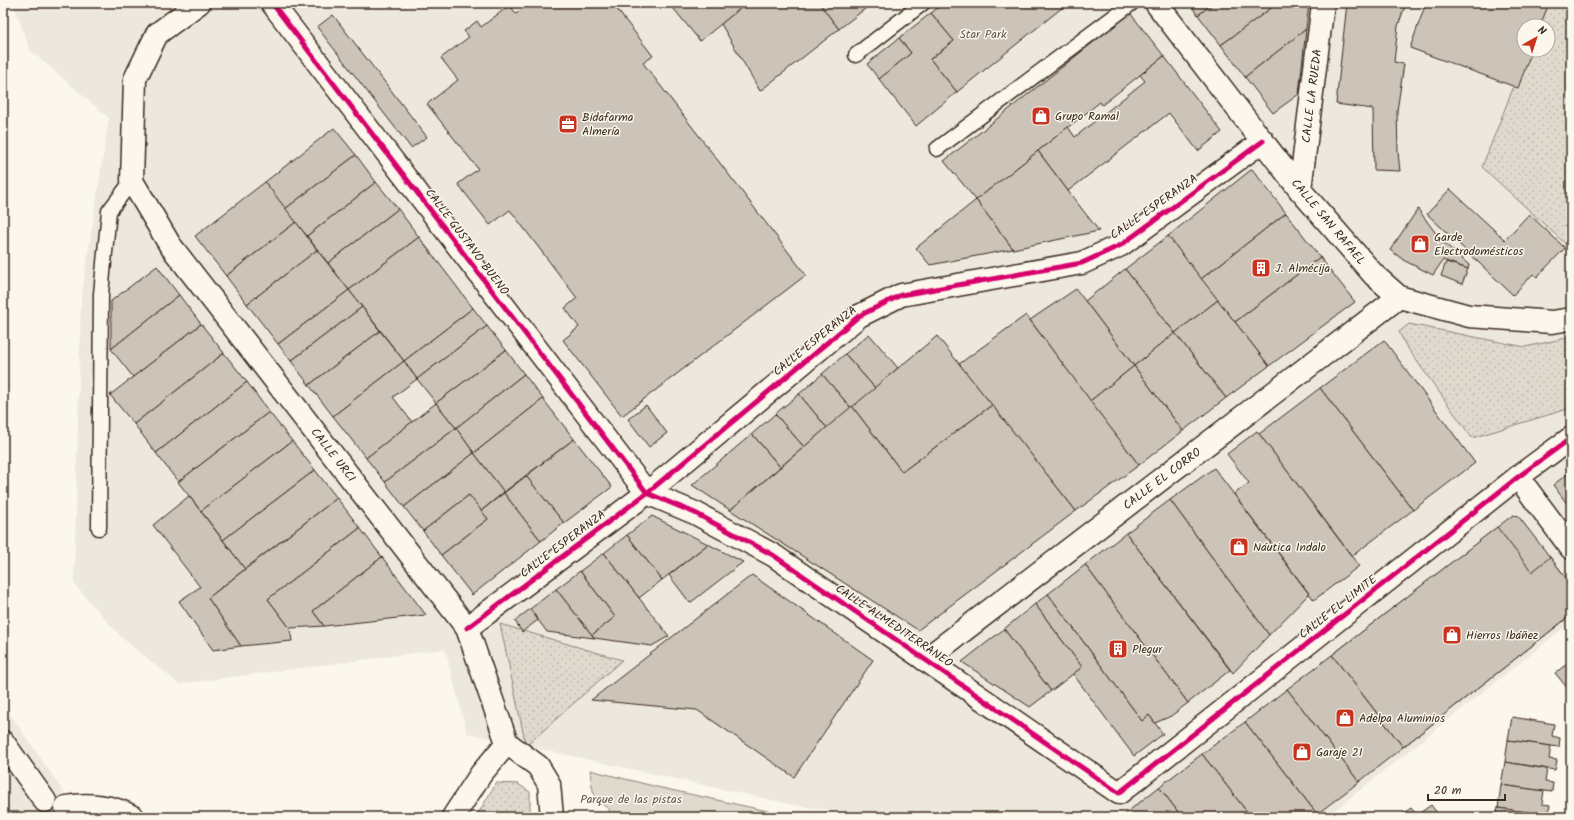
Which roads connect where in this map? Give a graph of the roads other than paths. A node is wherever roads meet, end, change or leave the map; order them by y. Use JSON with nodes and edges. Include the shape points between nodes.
{"nodes":[{"id":1,"x":199,"y":3,"type":"edge"},
{"id":2,"x":272,"y":3,"type":"edge"},
{"id":3,"x":923,"y":3,"type":"edge"},
{"id":4,"x":1132,"y":3,"type":"edge"},
{"id":5,"x":1156,"y":3,"type":"edge"},
{"id":6,"x":1323,"y":3,"type":"edge"},
{"id":7,"x":856,"y":55,"type":"dead end"},
{"id":8,"x":1263,"y":141,"type":"junction"},
{"id":9,"x":938,"y":149,"type":"dead end"},
{"id":10,"x":132,"y":181,"type":"junction"},
{"id":11,"x":1300,"y":190,"type":"junction"},
{"id":12,"x":1399,"y":298,"type":"junction"},
{"id":13,"x":1571,"y":319,"type":"edge"},
{"id":14,"x":1571,"y":438,"type":"edge"},
{"id":15,"x":1518,"y":477,"type":"junction"},
{"id":16,"x":647,"y":493,"type":"junction"},
{"id":17,"x":99,"y":528,"type":"dead end"},
{"id":18,"x":1571,"y":548,"type":"edge"},
{"id":19,"x":467,"y":628,"type":"junction"},
{"id":20,"x":924,"y":660,"type":"junction"},
{"id":21,"x":3,"y":742,"type":"edge"},
{"id":22,"x":507,"y":743,"type":"junction"},
{"id":23,"x":1119,"y":793,"type":"joint"},
{"id":24,"x":43,"y":809,"type":"edge"},
{"id":25,"x":66,"y":812,"type":"edge"},
{"id":26,"x":133,"y":817,"type":"edge"},
{"id":27,"x":453,"y":817,"type":"edge"},
{"id":28,"x":552,"y":817,"type":"edge"}],
"edges":[{"from":1,"to":10,"type":"street","via":[[157,34],[135,79]]},
{"from":2,"to":16,"type":"street","name":"CALLE GUSTAVO BUENO"},
{"from":3,"to":7,"type":"lane"},
{"from":4,"to":9,"type":"lane"},
{"from":5,"to":8,"type":"street","name":"CALLE SAN RAFAEL"},
{"from":6,"to":11,"type":"street","name":"CALLE LA RUEDA"},
{"from":8,"to":11,"type":"street","name":"CALLE SAN RAFAEL"},
{"from":8,"to":16,"type":"street","name":"CALLE ESPERANZA","via":[[1121,245],[1082,263],[901,295],[859,316]]},
{"from":10,"to":17,"type":"lane","via":[[109,211],[101,294]]},
{"from":10,"to":19,"type":"street","name":"CALLE URCI","via":[[170,245]]},
{"from":11,"to":12,"type":"street","name":"CALLE SAN RAFAEL","via":[[1374,275]]},
{"from":12,"to":13,"type":"street","name":"CALLE SAN RAFAEL","via":[[1468,316],[1552,322]]},
{"from":12,"to":20,"type":"street","name":"CALLE EL CORRO"},
{"from":14,"to":15,"type":"street","name":"CALLE EL LIMITE"},
{"from":15,"to":18,"type":"street"},
{"from":15,"to":23,"type":"street","name":"CALLE EL LIMITE"},
{"from":16,"to":19,"type":"street","name":"CALLE ESPERANZA"},
{"from":16,"to":20,"type":"street","name":"CALLE ALMEDITERRANEO","via":[[695,513],[773,555]]},
{"from":19,"to":22,"type":"street","name":"CALLE URCI"},
{"from":20,"to":23,"type":"street","name":"CALLE ALMEDITERRANEO"},
{"from":21,"to":24,"type":"street"},
{"from":22,"to":27,"type":"street","via":[[481,774]]},
{"from":22,"to":28,"type":"street","via":[[538,766],[549,784]]},
{"from":24,"to":25,"type":"street","via":[[49,799],[59,799]]},
{"from":25,"to":26,"type":"street","via":[[98,806],[127,813]]}]}
